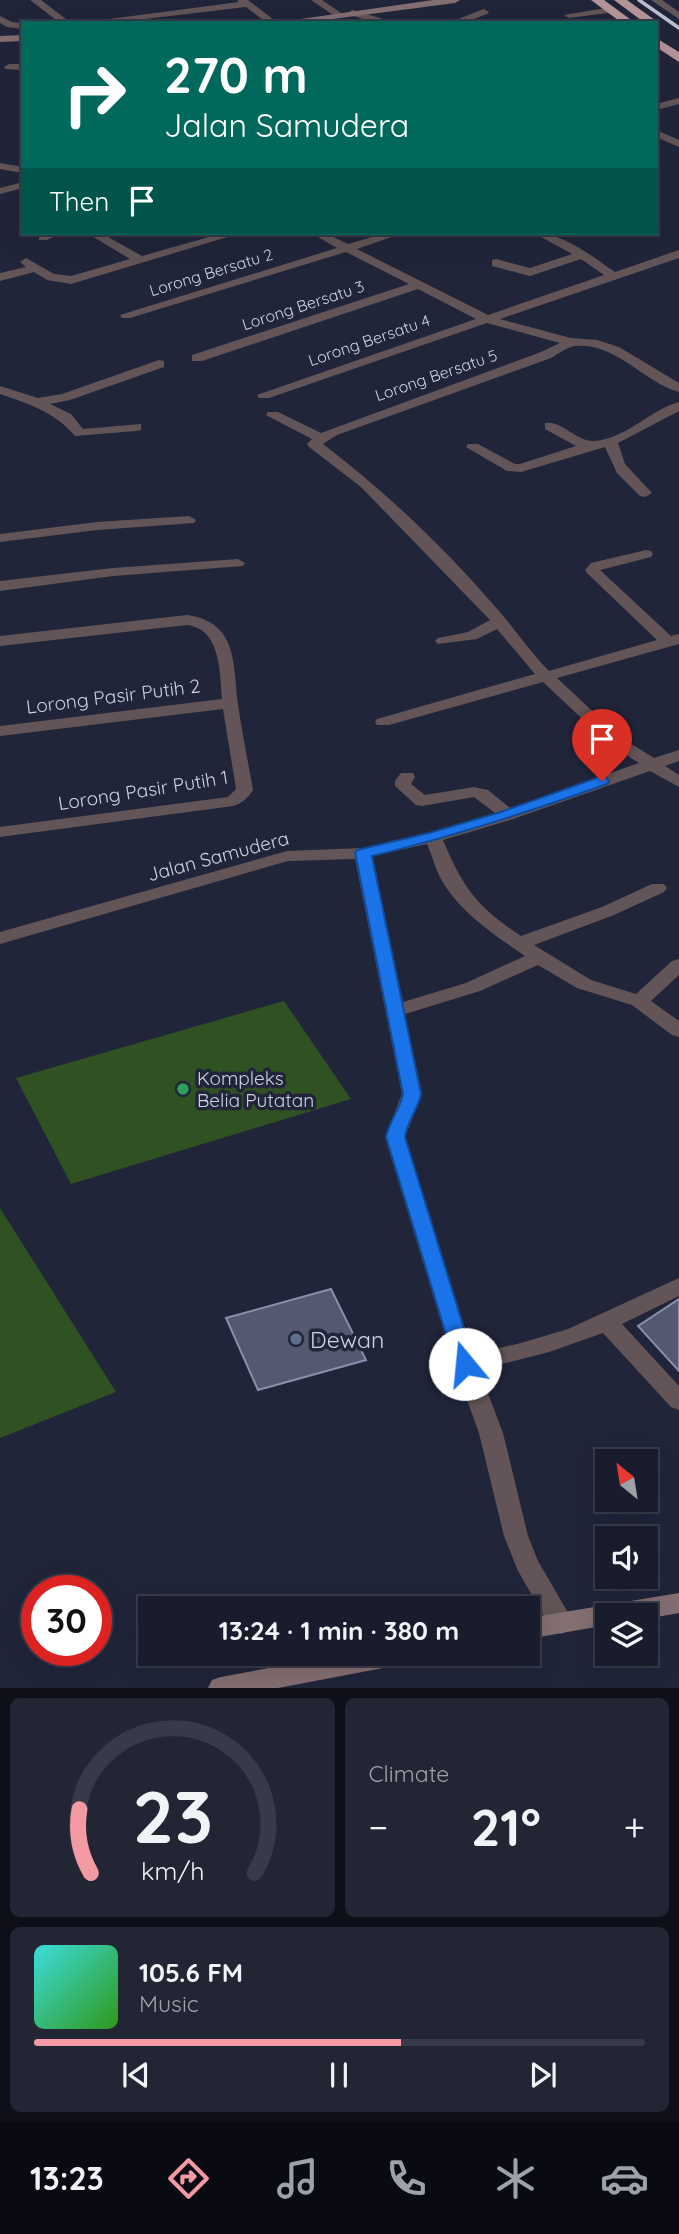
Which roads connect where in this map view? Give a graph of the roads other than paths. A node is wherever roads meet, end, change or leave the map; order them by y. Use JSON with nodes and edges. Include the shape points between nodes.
{"nodes":[{"id":1,"x":35,"y":0,"type":"edge"},
{"id":2,"x":316,"y":0,"type":"edge"},
{"id":3,"x":455,"y":0,"type":"edge"},
{"id":4,"x":597,"y":0,"type":"edge"},
{"id":5,"x":620,"y":0,"type":"edge"},
{"id":6,"x":656,"y":0,"type":"edge"},
{"id":7,"x":245,"y":2,"type":"edge"},
{"id":8,"x":679,"y":5,"type":"edge"},
{"id":9,"x":140,"y":7,"type":"dead end"},
{"id":10,"x":668,"y":9,"type":"junction"},
{"id":11,"x":612,"y":10,"type":"junction"},
{"id":12,"x":484,"y":12,"type":"dead end"},
{"id":13,"x":353,"y":13,"type":"junction"},
{"id":14,"x":150,"y":14,"type":"junction"},
{"id":15,"x":339,"y":15,"type":"junction"},
{"id":16,"x":569,"y":15,"type":"dead end"},
{"id":17,"x":679,"y":16,"type":"edge"},
{"id":18,"x":0,"y":19,"type":"edge"},
{"id":19,"x":63,"y":21,"type":"edge"},
{"id":20,"x":99,"y":21,"type":"edge"},
{"id":21,"x":272,"y":21,"type":"edge"},
{"id":22,"x":291,"y":21,"type":"edge"},
{"id":23,"x":380,"y":21,"type":"edge"},
{"id":24,"x":459,"y":21,"type":"edge"},
{"id":25,"x":627,"y":21,"type":"edge"},
{"id":26,"x":651,"y":21,"type":"edge"},
{"id":27,"x":5,"y":27,"type":"edge"},
{"id":28,"x":21,"y":38,"type":"edge"},
{"id":29,"x":0,"y":39,"type":"edge"},
{"id":30,"x":658,"y":42,"type":"edge"},
{"id":31,"x":679,"y":58,"type":"edge"},
{"id":32,"x":9,"y":67,"type":"dead end"},
{"id":33,"x":21,"y":67,"type":"edge"},
{"id":34,"x":679,"y":101,"type":"edge"},
{"id":35,"x":658,"y":106,"type":"edge"},
{"id":36,"x":658,"y":134,"type":"edge"},
{"id":37,"x":679,"y":144,"type":"edge"},
{"id":38,"x":0,"y":166,"type":"edge"},
{"id":39,"x":21,"y":170,"type":"edge"},
{"id":40,"x":21,"y":186,"type":"edge"},
{"id":41,"x":0,"y":191,"type":"edge"},
{"id":42,"x":51,"y":235,"type":"edge"},
{"id":43,"x":96,"y":235,"type":"edge"},
{"id":44,"x":214,"y":235,"type":"edge"},
{"id":45,"x":321,"y":235,"type":"edge"},
{"id":46,"x":390,"y":235,"type":"edge"},
{"id":47,"x":544,"y":235,"type":"edge"},
{"id":48,"x":43,"y":238,"type":"dead end"},
{"id":49,"x":345,"y":247,"type":"junction"},
{"id":50,"x":679,"y":254,"type":"edge"},
{"id":51,"x":582,"y":255,"type":"junction"},
{"id":52,"x":140,"y":260,"type":"junction"},
{"id":53,"x":496,"y":263,"type":"dead end"},
{"id":54,"x":613,"y":276,"type":"junction"},
{"id":55,"x":0,"y":277,"type":"edge"},
{"id":56,"x":419,"y":285,"type":"junction"},
{"id":57,"x":126,"y":315,"type":"dead end"},
{"id":58,"x":486,"y":318,"type":"junction"},
{"id":59,"x":570,"y":342,"type":"junction"},
{"id":60,"x":197,"y":358,"type":"dead end"},
{"id":61,"x":159,"y":364,"type":"dead end"},
{"id":62,"x":679,"y":388,"type":"edge"},
{"id":63,"x":0,"y":390,"type":"edge"},
{"id":64,"x":264,"y":395,"type":"dead end"},
{"id":65,"x":37,"y":402,"type":"junction"},
{"id":66,"x":679,"y":406,"type":"edge"},
{"id":67,"x":273,"y":415,"type":"dead end"},
{"id":68,"x":550,"y":426,"type":"dead end"},
{"id":69,"x":136,"y":428,"type":"dead end"},
{"id":70,"x":317,"y":441,"type":"junction"},
{"id":71,"x":604,"y":443,"type":"junction"},
{"id":72,"x":472,"y":447,"type":"dead end"},
{"id":73,"x":645,"y":493,"type":"dead end"},
{"id":74,"x":189,"y":520,"type":"dead end"},
{"id":75,"x":0,"y":538,"type":"edge"},
{"id":76,"x":646,"y":554,"type":"dead end"},
{"id":77,"x":238,"y":563,"type":"dead end"},
{"id":78,"x":0,"y":586,"type":"edge"},
{"id":79,"x":500,"y":621,"type":"junction"},
{"id":80,"x":443,"y":640,"type":"dead end"},
{"id":81,"x":0,"y":641,"type":"edge"},
{"id":82,"x":673,"y":641,"type":"edge"},
{"id":83,"x":544,"y":676,"type":"junction"},
{"id":84,"x":230,"y":703,"type":"junction"},
{"id":85,"x":383,"y":722,"type":"dead end"},
{"id":86,"x":0,"y":731,"type":"edge"},
{"id":87,"x":679,"y":755,"type":"edge"},
{"id":88,"x":649,"y":764,"type":"junction"},
{"id":89,"x":407,"y":777,"type":"dead end"},
{"id":90,"x":679,"y":782,"type":"edge"},
{"id":91,"x":507,"y":815,"type":"junction"},
{"id":92,"x":0,"y":832,"type":"edge"},
{"id":93,"x":433,"y":837,"type":"junction"},
{"id":94,"x":363,"y":853,"type":"junction"},
{"id":95,"x":659,"y":888,"type":"dead end"},
{"id":96,"x":0,"y":938,"type":"edge"},
{"id":97,"x":517,"y":944,"type":"junction"},
{"id":98,"x":539,"y":957,"type":"junction"},
{"id":99,"x":679,"y":965,"type":"edge"},
{"id":100,"x":639,"y":1001,"type":"junction"},
{"id":101,"x":397,"y":1010,"type":"junction"},
{"id":102,"x":679,"y":1031,"type":"edge"},
{"id":103,"x":679,"y":1286,"type":"edge"},
{"id":104,"x":607,"y":1322,"type":"junction"},
{"id":105,"x":465,"y":1364,"type":"junction"},
{"id":106,"x":679,"y":1401,"type":"edge"},
{"id":107,"x":679,"y":1603,"type":"edge"},
{"id":108,"x":658,"y":1606,"type":"edge"},
{"id":109,"x":595,"y":1617,"type":"edge"},
{"id":110,"x":561,"y":1623,"type":"junction"},
{"id":111,"x":540,"y":1627,"type":"edge"},
{"id":112,"x":336,"y":1666,"type":"edge"},
{"id":113,"x":221,"y":1688,"type":"edge"}],
"edges":[{"from":1,"to":19,"type":"street"},
{"from":2,"to":15,"type":"street"},
{"from":3,"to":13,"type":"street"},
{"from":4,"to":11,"type":"highway"},
{"from":5,"to":26,"type":"highway"},
{"from":6,"to":10,"type":"street"},
{"from":7,"to":14,"type":"street"},
{"from":7,"to":21,"type":"street"},
{"from":8,"to":10,"type":"street"},
{"from":9,"to":14,"type":"street"},
{"from":10,"to":17,"type":"street"},
{"from":11,"to":16,"type":"street"},
{"from":11,"to":25,"type":"highway"},
{"from":12,"to":24,"type":"street"},
{"from":13,"to":15,"type":"street"},
{"from":13,"to":23,"type":"street"},
{"from":14,"to":20,"type":"street"},
{"from":15,"to":22,"type":"street"},
{"from":18,"to":27,"type":"street"},
{"from":28,"to":29,"type":"street"},
{"from":30,"to":31,"type":"highway"},
{"from":32,"to":33,"type":"street"},
{"from":34,"to":35,"type":"street"},
{"from":36,"to":37,"type":"street"},
{"from":38,"to":39,"type":"street"},
{"from":40,"to":41,"type":"street"},
{"from":42,"to":48,"type":"street"},
{"from":43,"to":52,"type":"street"},
{"from":44,"to":52,"type":"street"},
{"from":45,"to":49,"type":"street"},
{"from":46,"to":49,"type":"street","name":"Lorong Bersatu 2"},
{"from":47,"to":51,"type":"street"},
{"from":49,"to":56,"type":"street"},
{"from":49,"to":57,"type":"street","name":"Lorong Bersatu 2"},
{"from":50,"to":54,"type":"street","name":"Lorong Bersatu 4"},
{"from":51,"to":53,"type":"street","via":[[530,272]]},
{"from":51,"to":54,"type":"street"},
{"from":52,"to":55,"type":"street","via":[[71,280],[51,277],[30,265]]},
{"from":54,"to":58,"type":"street","name":"Lorong Bersatu 4"},
{"from":56,"to":58,"type":"street"},
{"from":56,"to":60,"type":"street","name":"Lorong Bersatu 3"},
{"from":58,"to":59,"type":"street"},
{"from":58,"to":64,"type":"street","name":"Lorong Bersatu 4"},
{"from":59,"to":62,"type":"street","via":[[614,350]]},
{"from":59,"to":70,"type":"street","name":"Lorong Bersatu 5"},
{"from":61,"to":65,"type":"street","via":[[65,397]]},
{"from":63,"to":65,"type":"street"},
{"from":65,"to":69,"type":"street","via":[[66,417],[80,433]]},
{"from":66,"to":71,"type":"street"},
{"from":67,"to":70,"type":"street"},
{"from":68,"to":71,"type":"street","via":[[584,445]]},
{"from":70,"to":79,"type":"street","via":[[366,484]]},
{"from":71,"to":72,"type":"street","via":[[521,468],[512,468]]},
{"from":71,"to":73,"type":"street","via":[[619,468]]},
{"from":74,"to":75,"type":"street"},
{"from":76,"to":82,"type":"street","via":[[592,570],[629,608]]},
{"from":77,"to":78,"type":"street"},
{"from":79,"to":80,"type":"street","via":[[472,636]]},
{"from":79,"to":83,"type":"street"},
{"from":81,"to":84,"type":"street","name":"Lorong Pasir Putih 1","via":[[196,620],[214,634],[227,657]]},
{"from":82,"to":83,"type":"street"},
{"from":83,"to":85,"type":"street"},
{"from":83,"to":88,"type":"street","via":[[614,740]]},
{"from":84,"to":86,"type":"street","name":"Lorong Pasir Putih 2"},
{"from":84,"to":92,"type":"street","name":"Lorong Pasir Putih 1","via":[[245,790],[233,801]]},
{"from":87,"to":88,"type":"street","name":"Jalan Samudera"},
{"from":88,"to":90,"type":"street"},
{"from":88,"to":91,"type":"street","name":"Jalan Samudera"},
{"from":89,"to":91,"type":"street","via":[[403,786],[422,802],[474,792]]},
{"from":91,"to":93,"type":"street","name":"Jalan Samudera"},
{"from":93,"to":94,"type":"street","name":"Jalan Samudera"},
{"from":93,"to":97,"type":"street","via":[[450,879],[468,904]]},
{"from":94,"to":96,"type":"street","name":"Jalan Samudera","via":[[287,856]]},
{"from":94,"to":101,"type":"street"},
{"from":95,"to":97,"type":"street"},
{"from":97,"to":98,"type":"street"},
{"from":98,"to":100,"type":"street","via":[[584,984]]},
{"from":98,"to":101,"type":"street","via":[[473,987]]},
{"from":99,"to":100,"type":"street"},
{"from":100,"to":102,"type":"street"},
{"from":101,"to":105,"type":"street","via":[[412,1094],[396,1137]]},
{"from":103,"to":104,"type":"street"},
{"from":104,"to":105,"type":"street","via":[[521,1353]]},
{"from":104,"to":106,"type":"street"},
{"from":105,"to":110,"type":"street","via":[[491,1433],[516,1536]]},
{"from":107,"to":108,"type":"street"},
{"from":109,"to":110,"type":"street"},
{"from":110,"to":111,"type":"street"},
{"from":112,"to":113,"type":"street"}]}
